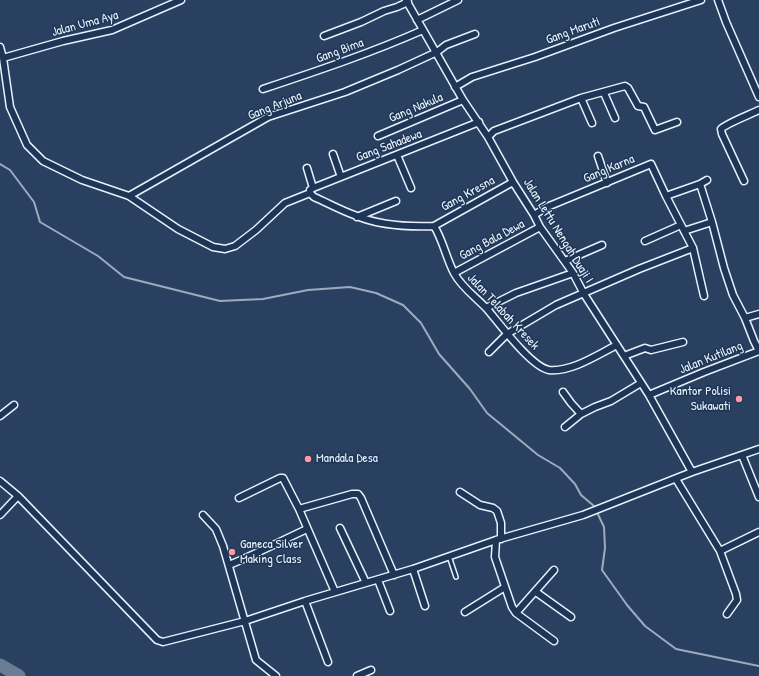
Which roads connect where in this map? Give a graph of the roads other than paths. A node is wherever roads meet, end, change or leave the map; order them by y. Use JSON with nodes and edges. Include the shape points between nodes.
{"nodes":[{"id":1,"x":181,"y":0,"type":"edge"},
{"id":2,"x":458,"y":0,"type":"edge"},
{"id":3,"x":701,"y":0,"type":"edge"},
{"id":4,"x":718,"y":0,"type":"edge"},
{"id":5,"x":407,"y":1,"type":"edge"},
{"id":6,"x":417,"y":20,"type":"junction"},
{"id":7,"x":423,"y":30,"type":"junction"},
{"id":8,"x":475,"y":34,"type":"dead end"},
{"id":9,"x":324,"y":36,"type":"dead end"},
{"id":10,"x":0,"y":47,"type":"edge"},
{"id":11,"x":437,"y":52,"type":"junction"},
{"id":12,"x":3,"y":58,"type":"junction"},
{"id":13,"x":455,"y":87,"type":"junction"},
{"id":14,"x":263,"y":89,"type":"dead end"},
{"id":15,"x":604,"y":92,"type":"junction"},
{"id":16,"x":759,"y":97,"type":"edge"},
{"id":17,"x":582,"y":98,"type":"junction"},
{"id":18,"x":463,"y":100,"type":"junction"},
{"id":19,"x":759,"y":110,"type":"edge"},
{"id":20,"x":615,"y":118,"type":"dead end"},
{"id":21,"x":479,"y":122,"type":"junction"},
{"id":22,"x":677,"y":122,"type":"dead end"},
{"id":23,"x":592,"y":123,"type":"dead end"},
{"id":24,"x":378,"y":136,"type":"dead end"},
{"id":25,"x":488,"y":137,"type":"junction"},
{"id":26,"x":333,"y":154,"type":"dead end"},
{"id":27,"x":397,"y":155,"type":"junction"},
{"id":28,"x":598,"y":156,"type":"dead end"},
{"id":29,"x":307,"y":168,"type":"dead end"},
{"id":30,"x":341,"y":176,"type":"junction"},
{"id":31,"x":707,"y":180,"type":"dead end"},
{"id":32,"x":744,"y":181,"type":"dead end"},
{"id":33,"x":513,"y":182,"type":"junction"},
{"id":34,"x":607,"y":183,"type":"junction"},
{"id":35,"x":700,"y":184,"type":"junction"},
{"id":36,"x":411,"y":188,"type":"dead end"},
{"id":37,"x":312,"y":190,"type":"junction"},
{"id":38,"x":129,"y":196,"type":"junction"},
{"id":39,"x":666,"y":196,"type":"junction"},
{"id":40,"x":396,"y":201,"type":"dead end"},
{"id":41,"x":534,"y":215,"type":"junction"},
{"id":42,"x":357,"y":216,"type":"junction"},
{"id":43,"x":712,"y":222,"type":"junction"},
{"id":44,"x":434,"y":226,"type":"junction"},
{"id":45,"x":540,"y":227,"type":"junction"},
{"id":46,"x":682,"y":228,"type":"junction"},
{"id":47,"x":645,"y":241,"type":"dead end"},
{"id":48,"x":602,"y":245,"type":"dead end"},
{"id":49,"x":692,"y":248,"type":"junction"},
{"id":50,"x":565,"y":261,"type":"junction"},
{"id":51,"x":454,"y":273,"type":"junction"},
{"id":52,"x":573,"y":273,"type":"junction"},
{"id":53,"x":584,"y":294,"type":"junction"},
{"id":54,"x":704,"y":296,"type":"dead end"},
{"id":55,"x":486,"y":308,"type":"junction"},
{"id":56,"x":759,"y":314,"type":"edge"},
{"id":57,"x":746,"y":318,"type":"junction"},
{"id":58,"x":507,"y":334,"type":"junction"},
{"id":59,"x":683,"y":342,"type":"dead end"},
{"id":60,"x":617,"y":345,"type":"junction"},
{"id":61,"x":759,"y":351,"type":"edge"},
{"id":62,"x":489,"y":352,"type":"dead end"},
{"id":63,"x":624,"y":356,"type":"junction"},
{"id":64,"x":641,"y":384,"type":"junction"},
{"id":65,"x":562,"y":392,"type":"dead end"},
{"id":66,"x":649,"y":395,"type":"junction"},
{"id":67,"x":14,"y":405,"type":"dead end"},
{"id":68,"x":581,"y":414,"type":"junction"},
{"id":69,"x":0,"y":416,"type":"edge"},
{"id":70,"x":565,"y":427,"type":"dead end"},
{"id":71,"x":759,"y":450,"type":"edge"},
{"id":72,"x":742,"y":455,"type":"junction"},
{"id":73,"x":692,"y":472,"type":"junction"},
{"id":74,"x":676,"y":479,"type":"junction"},
{"id":75,"x":0,"y":481,"type":"edge"},
{"id":76,"x":460,"y":492,"type":"dead end"},
{"id":77,"x":18,"y":496,"type":"junction"},
{"id":78,"x":759,"y":497,"type":"edge"},
{"id":79,"x":239,"y":498,"type":"dead end"},
{"id":80,"x":299,"y":509,"type":"junction"},
{"id":81,"x":0,"y":515,"type":"edge"},
{"id":82,"x":203,"y":515,"type":"dead end"},
{"id":83,"x":340,"y":528,"type":"dead end"},
{"id":84,"x":307,"y":529,"type":"junction"},
{"id":85,"x":759,"y":532,"type":"edge"},
{"id":86,"x":498,"y":540,"type":"junction"},
{"id":87,"x":720,"y":551,"type":"junction"},
{"id":88,"x":449,"y":556,"type":"junction"},
{"id":89,"x":229,"y":565,"type":"junction"},
{"id":90,"x":414,"y":569,"type":"junction"},
{"id":91,"x":554,"y":570,"type":"dead end"},
{"id":92,"x":394,"y":575,"type":"junction"},
{"id":93,"x":456,"y":577,"type":"dead end"},
{"id":94,"x":378,"y":580,"type":"junction"},
{"id":95,"x":366,"y":583,"type":"junction"},
{"id":96,"x":505,"y":586,"type":"junction"},
{"id":97,"x":335,"y":592,"type":"junction"},
{"id":98,"x":536,"y":592,"type":"junction"},
{"id":99,"x":305,"y":601,"type":"junction"},
{"id":100,"x":426,"y":606,"type":"dead end"},
{"id":101,"x":390,"y":611,"type":"dead end"},
{"id":102,"x":465,"y":612,"type":"dead end"},
{"id":103,"x":516,"y":613,"type":"junction"},
{"id":104,"x":727,"y":614,"type":"dead end"},
{"id":105,"x":571,"y":617,"type":"dead end"},
{"id":106,"x":245,"y":621,"type":"junction"},
{"id":107,"x":554,"y":641,"type":"dead end"},
{"id":108,"x":328,"y":662,"type":"dead end"},
{"id":109,"x":371,"y":670,"type":"dead end"},
{"id":110,"x":276,"y":676,"type":"edge"},
{"id":111,"x":357,"y":676,"type":"edge"}],
"edges":[{"from":1,"to":12,"type":"street","name":"Jalan Uma Aya","via":[[112,30]]},
{"from":2,"to":6,"type":"street"},
{"from":3,"to":13,"type":"street","name":"Gang Maruti","via":[[472,77]]},
{"from":4,"to":16,"type":"street"},
{"from":5,"to":6,"type":"street","name":"Jalan Lettu Nengah Duaji I"},
{"from":5,"to":9,"type":"street"},
{"from":6,"to":7,"type":"street","name":"Jalan Lettu Nengah Duaji I"},
{"from":7,"to":11,"type":"street","name":"Jalan Lettu Nengah Duaji I"},
{"from":7,"to":14,"type":"street","name":"Gang Bima","via":[[346,61]]},
{"from":8,"to":11,"type":"street","name":"Gang Arjuna","via":[[446,45]]},
{"from":10,"to":12,"type":"street"},
{"from":11,"to":13,"type":"street","name":"Jalan Lettu Nengah Duaji I"},
{"from":11,"to":38,"type":"street","name":"Gang Arjuna","via":[[345,92],[268,117]]},
{"from":12,"to":38,"type":"street","name":"Gang Sahadewa","via":[[10,107],[30,149],[43,161],[82,180]]},
{"from":13,"to":18,"type":"street","name":"Jalan Lettu Nengah Duaji I"},
{"from":15,"to":17,"type":"street"},
{"from":15,"to":20,"type":"street"},
{"from":15,"to":22,"type":"street","via":[[628,87],[638,106],[644,107],[656,130]]},
{"from":17,"to":23,"type":"street"},
{"from":17,"to":25,"type":"street","via":[[494,131]]},
{"from":18,"to":21,"type":"street","name":"Jalan Lettu Nengah Duaji I"},
{"from":18,"to":24,"type":"street","name":"Gang Nakula"},
{"from":19,"to":32,"type":"street","via":[[721,129]]},
{"from":21,"to":25,"type":"street","name":"Jalan Lettu Nengah Duaji I"},
{"from":21,"to":27,"type":"street","name":"Gang Sahadewa"},
{"from":25,"to":33,"type":"street","name":"Jalan Lettu Nengah Duaji I"},
{"from":26,"to":30,"type":"street"},
{"from":27,"to":30,"type":"street","name":"Gang Sahadewa"},
{"from":27,"to":36,"type":"street"},
{"from":28,"to":34,"type":"street"},
{"from":29,"to":37,"type":"street"},
{"from":30,"to":37,"type":"street","name":"Gang Sahadewa"},
{"from":31,"to":35,"type":"street"},
{"from":33,"to":41,"type":"street","name":"Jalan Lettu Nengah Duaji I"},
{"from":33,"to":44,"type":"street","name":"Gang Kresna"},
{"from":34,"to":39,"type":"street","name":"Gang Karna","via":[[650,164]]},
{"from":34,"to":41,"type":"street","name":"Gang Karna","via":[[547,207]]},
{"from":35,"to":39,"type":"street"},
{"from":35,"to":43,"type":"street","name":"Jalan Kutilang"},
{"from":37,"to":38,"type":"street","name":"Gang Sahadewa","via":[[285,204],[235,246],[224,250],[178,229]]},
{"from":37,"to":42,"type":"street","via":[[314,197]]},
{"from":39,"to":46,"type":"street","name":"Gang Karna"},
{"from":40,"to":42,"type":"street"},
{"from":41,"to":45,"type":"street","name":"Jalan Lettu Nengah Duaji I"},
{"from":42,"to":44,"type":"street","via":[[383,223]]},
{"from":43,"to":46,"type":"street"},
{"from":43,"to":57,"type":"street","name":"Jalan Kutilang","via":[[733,295]]},
{"from":44,"to":51,"type":"street","name":"Jalan Telabah Kresek"},
{"from":45,"to":50,"type":"street","name":"Jalan Lettu Nengah Duaji I"},
{"from":45,"to":51,"type":"street","name":"Gang Bala Dewa"},
{"from":46,"to":47,"type":"street"},
{"from":46,"to":49,"type":"street","name":"Gang Karna"},
{"from":48,"to":50,"type":"street"},
{"from":49,"to":53,"type":"street"},
{"from":49,"to":54,"type":"street","name":"Gang Karna"},
{"from":50,"to":52,"type":"street","name":"Jalan Lettu Nengah Duaji I"},
{"from":51,"to":55,"type":"street","name":"Jalan Telabah Kresek","via":[[461,285]]},
{"from":52,"to":53,"type":"street","name":"Jalan Lettu Nengah Duaji I"},
{"from":52,"to":55,"type":"street","via":[[516,293]]},
{"from":53,"to":58,"type":"street","via":[[556,305]]},
{"from":53,"to":60,"type":"street","name":"Jalan Lettu Nengah Duaji I"},
{"from":55,"to":58,"type":"street","name":"Jalan Telabah Kresek"},
{"from":56,"to":57,"type":"street"},
{"from":57,"to":61,"type":"street","name":"Jalan Kutilang"},
{"from":58,"to":60,"type":"street","name":"Jalan Telabah Kresek","via":[[539,366],[555,370],[571,368]]},
{"from":58,"to":62,"type":"street"},
{"from":59,"to":63,"type":"street","via":[[651,350],[645,348]]},
{"from":60,"to":63,"type":"street","name":"Jalan Lettu Nengah Duaji I"},
{"from":61,"to":66,"type":"street","name":"Jalan Kutilang"},
{"from":63,"to":64,"type":"street","name":"Jalan Lettu Nengah Duaji I"},
{"from":64,"to":66,"type":"street","name":"Jalan Lettu Nengah Duaji I"},
{"from":64,"to":68,"type":"street"},
{"from":65,"to":68,"type":"street"},
{"from":66,"to":73,"type":"street","name":"Jalan Lettu Nengah Duaji I"},
{"from":67,"to":69,"type":"street"},
{"from":68,"to":70,"type":"street"},
{"from":71,"to":72,"type":"street"},
{"from":72,"to":73,"type":"street"},
{"from":72,"to":78,"type":"street"},
{"from":73,"to":74,"type":"street"},
{"from":74,"to":86,"type":"street","via":[[583,515]]},
{"from":74,"to":87,"type":"street"},
{"from":75,"to":77,"type":"street"},
{"from":76,"to":86,"type":"street","via":[[480,505],[497,511],[501,523]]},
{"from":77,"to":81,"type":"street"},
{"from":77,"to":106,"type":"street","via":[[157,640],[167,642]]},
{"from":79,"to":80,"type":"street","via":[[282,478]]},
{"from":80,"to":84,"type":"street"},
{"from":80,"to":92,"type":"street","via":[[358,494]]},
{"from":82,"to":89,"type":"street","via":[[216,529]]},
{"from":83,"to":95,"type":"street"},
{"from":84,"to":89,"type":"street"},
{"from":84,"to":97,"type":"street"},
{"from":85,"to":87,"type":"street"},
{"from":86,"to":88,"type":"street"},
{"from":86,"to":96,"type":"street","via":[[495,557]]},
{"from":87,"to":104,"type":"street","via":[[737,597]]},
{"from":88,"to":90,"type":"street"},
{"from":88,"to":93,"type":"lane"},
{"from":89,"to":106,"type":"street"},
{"from":90,"to":92,"type":"street"},
{"from":90,"to":100,"type":"street"},
{"from":91,"to":98,"type":"street"},
{"from":92,"to":94,"type":"street"},
{"from":94,"to":95,"type":"street"},
{"from":94,"to":101,"type":"street"},
{"from":95,"to":97,"type":"street"},
{"from":96,"to":102,"type":"street"},
{"from":96,"to":103,"type":"street"},
{"from":97,"to":99,"type":"street"},
{"from":98,"to":103,"type":"street"},
{"from":98,"to":105,"type":"street"},
{"from":99,"to":106,"type":"street"},
{"from":99,"to":108,"type":"street"},
{"from":103,"to":107,"type":"street"},
{"from":106,"to":110,"type":"street","via":[[257,661]]},
{"from":109,"to":111,"type":"street"}]}
